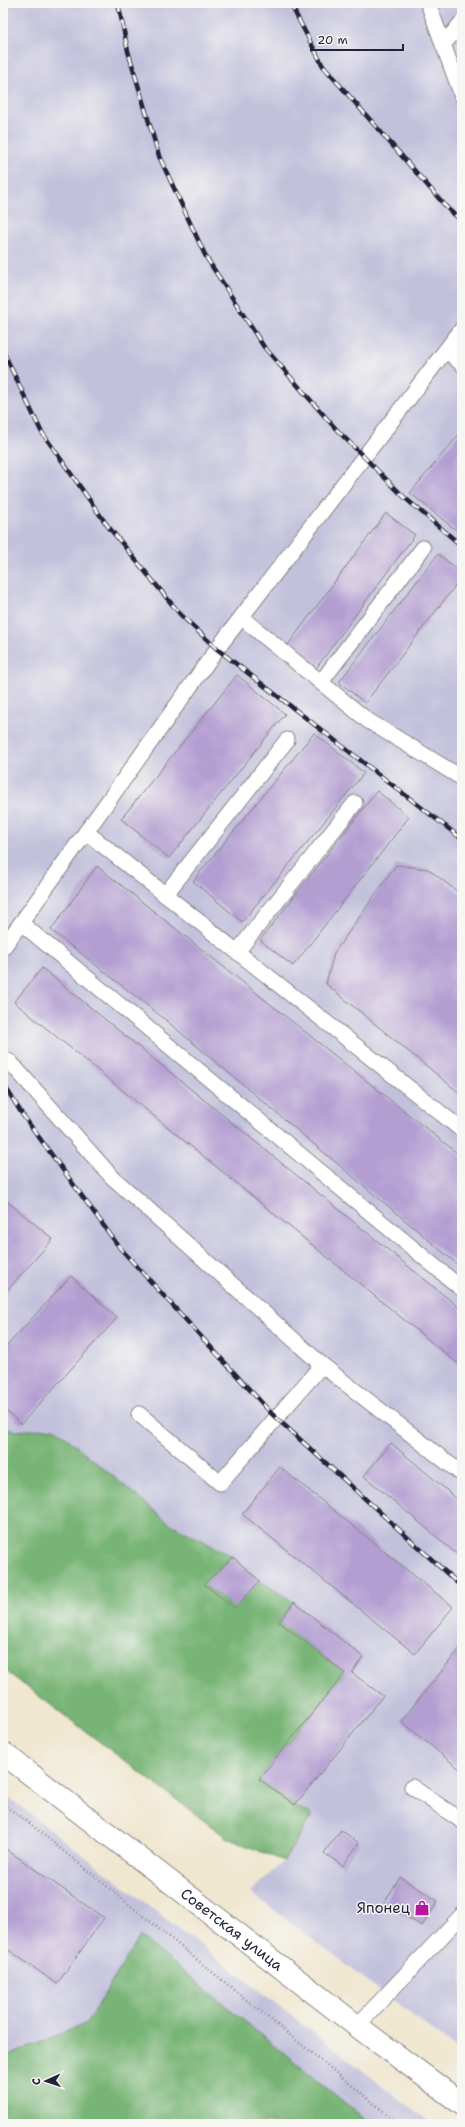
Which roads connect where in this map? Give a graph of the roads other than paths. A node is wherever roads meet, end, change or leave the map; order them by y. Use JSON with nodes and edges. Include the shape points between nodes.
{"nodes":[{"id":1,"x":428,"y":3,"type":"edge"},
{"id":2,"x":462,"y":22,"type":"edge"},
{"id":3,"x":444,"y":45,"type":"junction"},
{"id":4,"x":462,"y":96,"type":"edge"},
{"id":5,"x":462,"y":329,"type":"edge"},
{"id":6,"x":446,"y":350,"type":"junction"},
{"id":7,"x":462,"y":364,"type":"edge"},
{"id":8,"x":422,"y":548,"type":"dead end"},
{"id":9,"x":242,"y":618,"type":"junction"},
{"id":10,"x":320,"y":682,"type":"junction"},
{"id":11,"x":287,"y":740,"type":"dead end"},
{"id":12,"x":462,"y":778,"type":"edge"},
{"id":13,"x":355,"y":803,"type":"dead end"},
{"id":14,"x":86,"y":832,"type":"junction"},
{"id":15,"x":165,"y":894,"type":"junction"},
{"id":16,"x":21,"y":923,"type":"junction"},
{"id":17,"x":3,"y":948,"type":"edge"},
{"id":18,"x":237,"y":952,"type":"junction"},
{"id":19,"x":3,"y":1059,"type":"edge"},
{"id":20,"x":462,"y":1130,"type":"edge"},
{"id":21,"x":462,"y":1289,"type":"edge"},
{"id":22,"x":322,"y":1365,"type":"junction"},
{"id":23,"x":139,"y":1414,"type":"dead end"},
{"id":24,"x":462,"y":1474,"type":"edge"},
{"id":25,"x":3,"y":1753,"type":"edge"},
{"id":26,"x":412,"y":1787,"type":"dead end"},
{"id":27,"x":462,"y":1821,"type":"edge"},
{"id":28,"x":462,"y":1915,"type":"edge"},
{"id":29,"x":358,"y":2026,"type":"junction"},
{"id":30,"x":462,"y":2104,"type":"edge"}],
"edges":[{"from":1,"to":3,"type":"lane"},
{"from":2,"to":3,"type":"lane"},
{"from":3,"to":4,"type":"lane"},
{"from":5,"to":6,"type":"lane"},
{"from":6,"to":7,"type":"lane"},
{"from":6,"to":9,"type":"lane"},
{"from":8,"to":10,"type":"lane"},
{"from":9,"to":10,"type":"lane"},
{"from":9,"to":14,"type":"lane"},
{"from":10,"to":12,"type":"lane","via":[[367,720]]},
{"from":11,"to":15,"type":"lane"},
{"from":13,"to":18,"type":"lane"},
{"from":14,"to":15,"type":"lane"},
{"from":14,"to":16,"type":"lane"},
{"from":15,"to":18,"type":"lane"},
{"from":16,"to":17,"type":"lane"},
{"from":16,"to":21,"type":"lane"},
{"from":18,"to":20,"type":"lane"},
{"from":19,"to":22,"type":"lane","via":[[10,1062],[111,1176]]},
{"from":22,"to":23,"type":"lane","via":[[220,1483]]},
{"from":22,"to":24,"type":"lane"},
{"from":25,"to":29,"type":"main road","name":"Советская улица"},
{"from":26,"to":27,"type":"lane"},
{"from":28,"to":29,"type":"lane"},
{"from":29,"to":30,"type":"main road","name":"Советская улица"}]}
